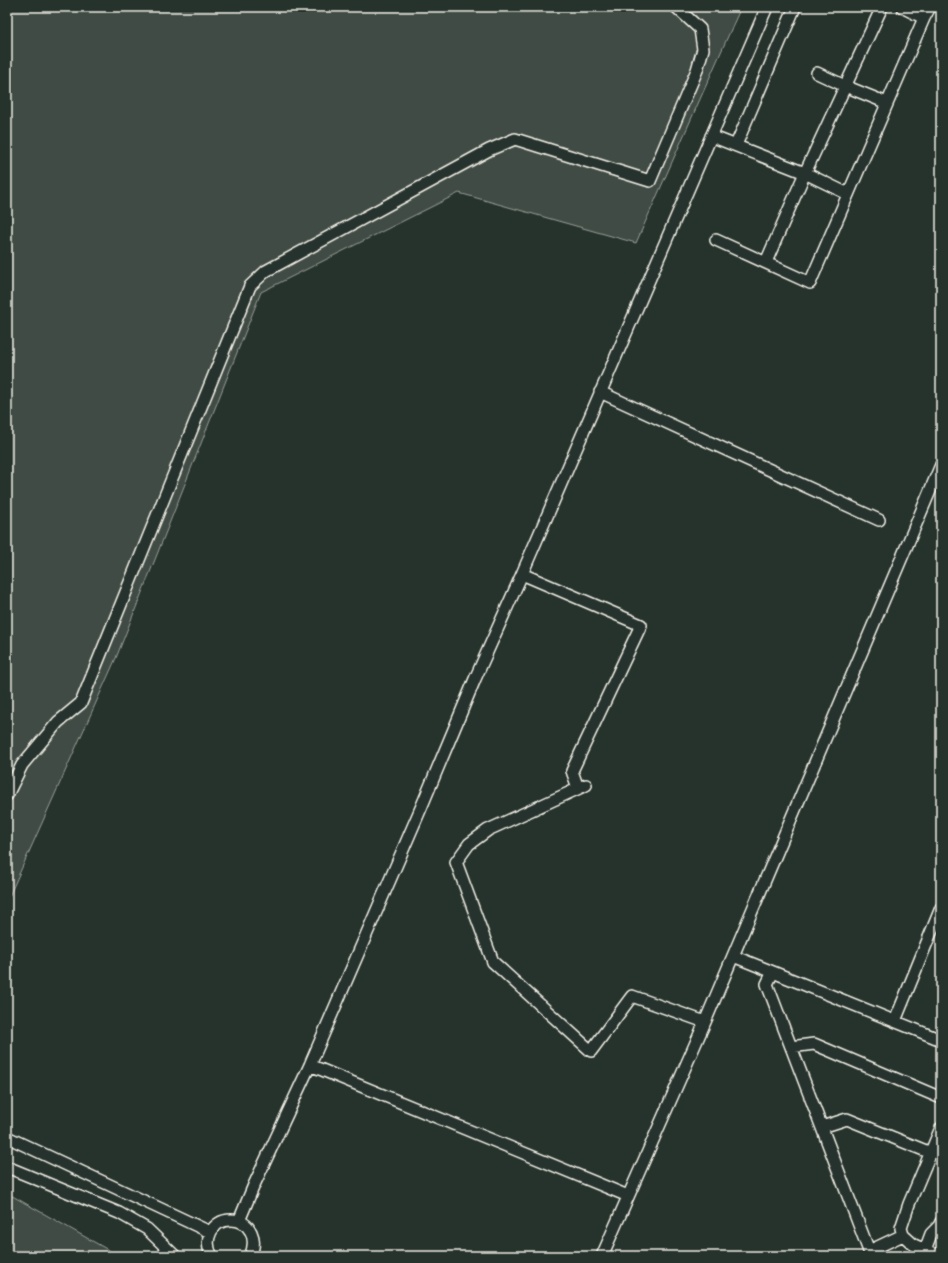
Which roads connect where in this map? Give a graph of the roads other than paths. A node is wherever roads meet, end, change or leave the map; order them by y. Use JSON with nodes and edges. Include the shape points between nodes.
{"nodes":[{"id":1,"x":676,"y":7,"type":"edge"},
{"id":2,"x":767,"y":7,"type":"edge"},
{"id":3,"x":795,"y":7,"type":"edge"},
{"id":4,"x":882,"y":7,"type":"edge"},
{"id":5,"x":902,"y":7,"type":"edge"},
{"id":6,"x":930,"y":7,"type":"edge"},
{"id":7,"x":924,"y":18,"type":"junction"},
{"id":8,"x":817,"y":73,"type":"dead end"},
{"id":9,"x":845,"y":86,"type":"junction"},
{"id":10,"x":887,"y":103,"type":"junction"},
{"id":11,"x":711,"y":136,"type":"junction"},
{"id":12,"x":736,"y":145,"type":"junction"},
{"id":13,"x":805,"y":173,"type":"junction"},
{"id":14,"x":848,"y":194,"type":"junction"},
{"id":15,"x":716,"y":240,"type":"dead end"},
{"id":16,"x":766,"y":262,"type":"junction"},
{"id":17,"x":600,"y":392,"type":"junction"},
{"id":18,"x":941,"y":465,"type":"edge"},
{"id":19,"x":879,"y":520,"type":"dead end"},
{"id":20,"x":522,"y":574,"type":"junction"},
{"id":21,"x":7,"y":795,"type":"edge"},
{"id":22,"x":941,"y":908,"type":"edge"},
{"id":23,"x":733,"y":956,"type":"junction"},
{"id":24,"x":773,"y":972,"type":"junction"},
{"id":25,"x":895,"y":1021,"type":"junction"},
{"id":26,"x":705,"y":1022,"type":"junction"},
{"id":27,"x":941,"y":1040,"type":"edge"},
{"id":28,"x":791,"y":1047,"type":"junction"},
{"id":29,"x":310,"y":1065,"type":"junction"},
{"id":30,"x":941,"y":1098,"type":"edge"},
{"id":31,"x":822,"y":1127,"type":"junction"},
{"id":32,"x":941,"y":1128,"type":"edge"},
{"id":33,"x":7,"y":1137,"type":"edge"},
{"id":34,"x":931,"y":1153,"type":"junction"},
{"id":35,"x":7,"y":1167,"type":"edge"},
{"id":36,"x":628,"y":1196,"type":"junction"},
{"id":37,"x":239,"y":1221,"type":"junction"},
{"id":38,"x":941,"y":1222,"type":"edge"},
{"id":39,"x":210,"y":1232,"type":"junction"},
{"id":40,"x":903,"y":1235,"type":"junction"},
{"id":41,"x":925,"y":1250,"type":"junction"},
{"id":42,"x":870,"y":1253,"type":"edge"},
{"id":43,"x":175,"y":1256,"type":"edge"},
{"id":44,"x":212,"y":1256,"type":"edge"},
{"id":45,"x":250,"y":1256,"type":"edge"},
{"id":46,"x":602,"y":1256,"type":"edge"},
{"id":47,"x":939,"y":1256,"type":"edge"}],
"edges":[{"from":1,"to":21,"type":"lane","via":[[700,29],[703,49],[697,70],[650,181],[515,139],[489,150],[266,271],[250,286],[81,703],[58,722],[22,765]]},
{"from":2,"to":11,"type":"lane"},
{"from":3,"to":12,"type":"lane"},
{"from":4,"to":9,"type":"lane"},
{"from":5,"to":7,"type":"lane"},
{"from":6,"to":7,"type":"lane"},
{"from":7,"to":10,"type":"lane"},
{"from":8,"to":9,"type":"lane"},
{"from":9,"to":10,"type":"lane"},
{"from":9,"to":13,"type":"lane"},
{"from":10,"to":14,"type":"lane"},
{"from":11,"to":12,"type":"lane"},
{"from":11,"to":17,"type":"lane"},
{"from":12,"to":13,"type":"lane"},
{"from":13,"to":14,"type":"lane"},
{"from":13,"to":16,"type":"lane"},
{"from":14,"to":16,"type":"lane","via":[[810,283]]},
{"from":15,"to":16,"type":"lane"},
{"from":17,"to":19,"type":"lane"},
{"from":17,"to":20,"type":"lane"},
{"from":18,"to":23,"type":"lane"},
{"from":20,"to":26,"type":"lane","via":[[641,625],[572,771],[582,787],[488,830],[469,844],[456,862],[493,962],[591,1051],[632,996]]},
{"from":20,"to":29,"type":"lane"},
{"from":22,"to":25,"type":"lane"},
{"from":23,"to":24,"type":"lane"},
{"from":23,"to":26,"type":"lane"},
{"from":24,"to":25,"type":"lane"},
{"from":24,"to":28,"type":"lane","via":[[767,984]]},
{"from":25,"to":27,"type":"lane"},
{"from":26,"to":36,"type":"lane"},
{"from":28,"to":30,"type":"lane","via":[[814,1044]]},
{"from":28,"to":31,"type":"lane"},
{"from":29,"to":36,"type":"lane"},
{"from":29,"to":37,"type":"lane"},
{"from":31,"to":34,"type":"lane","via":[[847,1119]]},
{"from":31,"to":42,"type":"lane"},
{"from":32,"to":34,"type":"lane"},
{"from":33,"to":39,"type":"lane"},
{"from":34,"to":40,"type":"lane","via":[[904,1216]]},
{"from":35,"to":43,"type":"lane","via":[[119,1213],[147,1229]]},
{"from":36,"to":46,"type":"lane"},
{"from":37,"to":39,"type":"lane","via":[[222,1221]]},
{"from":37,"to":45,"type":"lane","via":[[252,1232],[254,1249]]},
{"from":38,"to":41,"type":"lane","via":[[931,1234]]},
{"from":39,"to":44,"type":"lane","via":[[208,1248]]},
{"from":40,"to":41,"type":"lane","via":[[914,1245]]},
{"from":40,"to":42,"type":"lane"},
{"from":41,"to":47,"type":"lane"}]}
